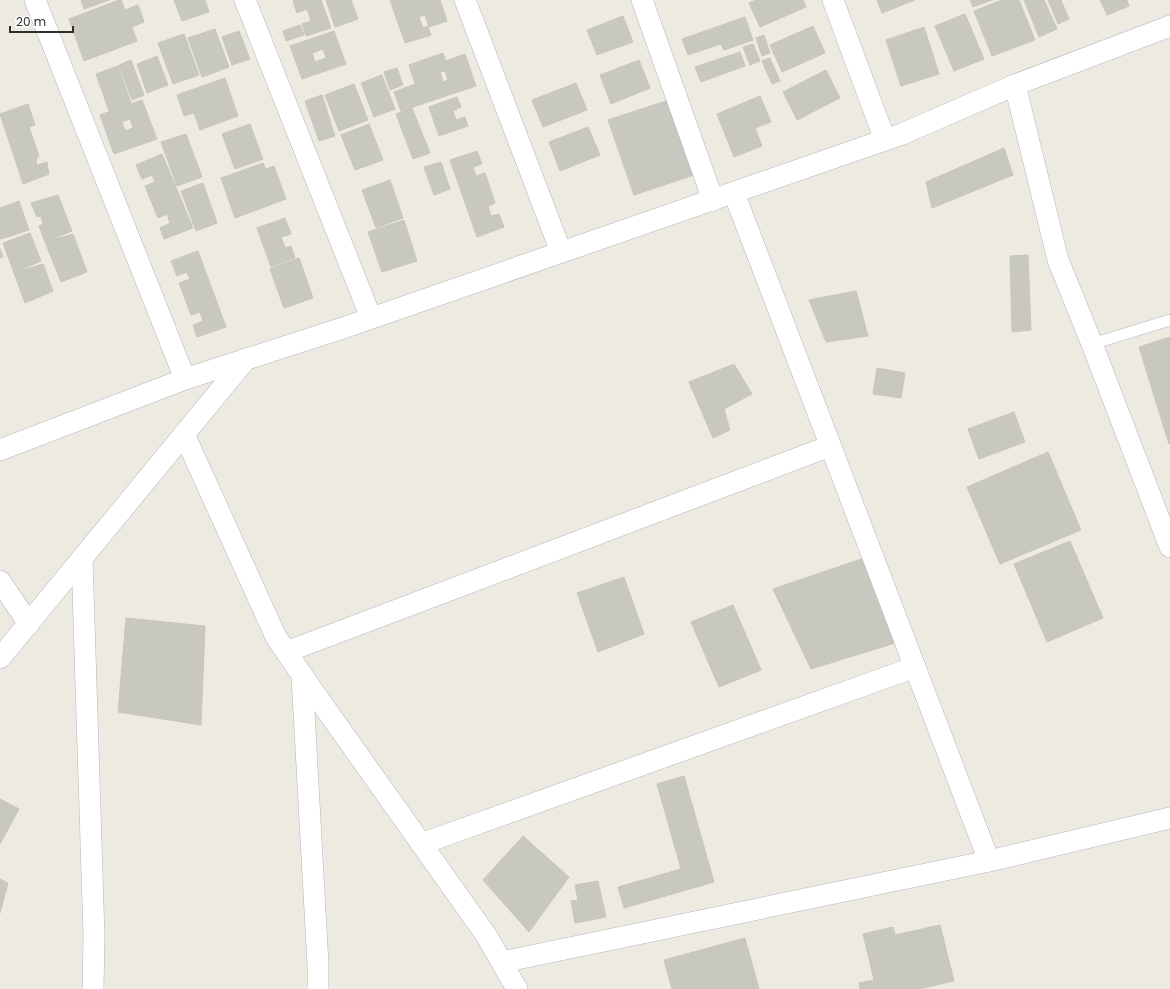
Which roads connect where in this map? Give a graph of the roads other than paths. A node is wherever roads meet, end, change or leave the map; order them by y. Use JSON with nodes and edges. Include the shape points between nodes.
{"nodes":[{"id":1,"x":35,"y":0,"type":"edge"},
{"id":2,"x":245,"y":0,"type":"edge"},
{"id":3,"x":465,"y":0,"type":"edge"},
{"id":4,"x":642,"y":0,"type":"edge"},
{"id":5,"x":832,"y":0,"type":"edge"},
{"id":6,"x":1170,"y":26,"type":"edge"},
{"id":7,"x":1015,"y":85,"type":"junction"},
{"id":8,"x":885,"y":140,"type":"junction"},
{"id":9,"x":734,"y":192,"type":"junction"},
{"id":10,"x":712,"y":200,"type":"junction"},
{"id":11,"x":561,"y":252,"type":"junction"},
{"id":12,"x":371,"y":318,"type":"junction"},
{"id":13,"x":1170,"y":320,"type":"edge"},
{"id":14,"x":1092,"y":344,"type":"junction"},
{"id":15,"x":246,"y":359,"type":"junction"},
{"id":16,"x":185,"y":379,"type":"junction"},
{"id":17,"x":184,"y":434,"type":"junction"},
{"id":18,"x":830,"y":446,"type":"junction"},
{"id":19,"x":0,"y":450,"type":"edge"},
{"id":20,"x":1170,"y":547,"type":"edge"},
{"id":21,"x":82,"y":558,"type":"junction"},
{"id":22,"x":0,"y":581,"type":"edge"},
{"id":23,"x":29,"y":624,"type":"junction"},
{"id":24,"x":286,"y":652,"type":"junction"},
{"id":25,"x":0,"y":658,"type":"edge"},
{"id":26,"x":915,"y":667,"type":"junction"},
{"id":27,"x":302,"y":676,"type":"junction"},
{"id":28,"x":1170,"y":818,"type":"edge"},
{"id":29,"x":421,"y":844,"type":"junction"},
{"id":30,"x":989,"y":861,"type":"junction"},
{"id":31,"x":502,"y":962,"type":"junction"},
{"id":32,"x":93,"y":989,"type":"edge"},
{"id":33,"x":318,"y":989,"type":"edge"},
{"id":34,"x":517,"y":989,"type":"edge"}],
"edges":[{"from":1,"to":16,"type":"street"},
{"from":2,"to":12,"type":"street"},
{"from":3,"to":11,"type":"street"},
{"from":4,"to":10,"type":"street"},
{"from":5,"to":8,"type":"street"},
{"from":6,"to":7,"type":"street"},
{"from":7,"to":8,"type":"street"},
{"from":7,"to":14,"type":"street","via":[[1058,260]]},
{"from":8,"to":9,"type":"street"},
{"from":9,"to":10,"type":"street"},
{"from":9,"to":18,"type":"street"},
{"from":10,"to":11,"type":"street"},
{"from":11,"to":12,"type":"street"},
{"from":12,"to":15,"type":"street"},
{"from":13,"to":14,"type":"lane"},
{"from":14,"to":20,"type":"street"},
{"from":15,"to":16,"type":"street"},
{"from":15,"to":17,"type":"street"},
{"from":16,"to":19,"type":"street"},
{"from":17,"to":21,"type":"street"},
{"from":17,"to":24,"type":"street","via":[[276,637]]},
{"from":18,"to":24,"type":"street"},
{"from":18,"to":26,"type":"street"},
{"from":21,"to":23,"type":"street"},
{"from":21,"to":32,"type":"street","via":[[94,936]]},
{"from":22,"to":23,"type":"street"},
{"from":23,"to":25,"type":"street"},
{"from":24,"to":27,"type":"street"},
{"from":26,"to":29,"type":"street"},
{"from":26,"to":30,"type":"street"},
{"from":27,"to":29,"type":"street"},
{"from":27,"to":33,"type":"street"},
{"from":28,"to":30,"type":"street"},
{"from":29,"to":31,"type":"street","via":[[486,935]]},
{"from":30,"to":31,"type":"street"},
{"from":31,"to":34,"type":"street"}]}
